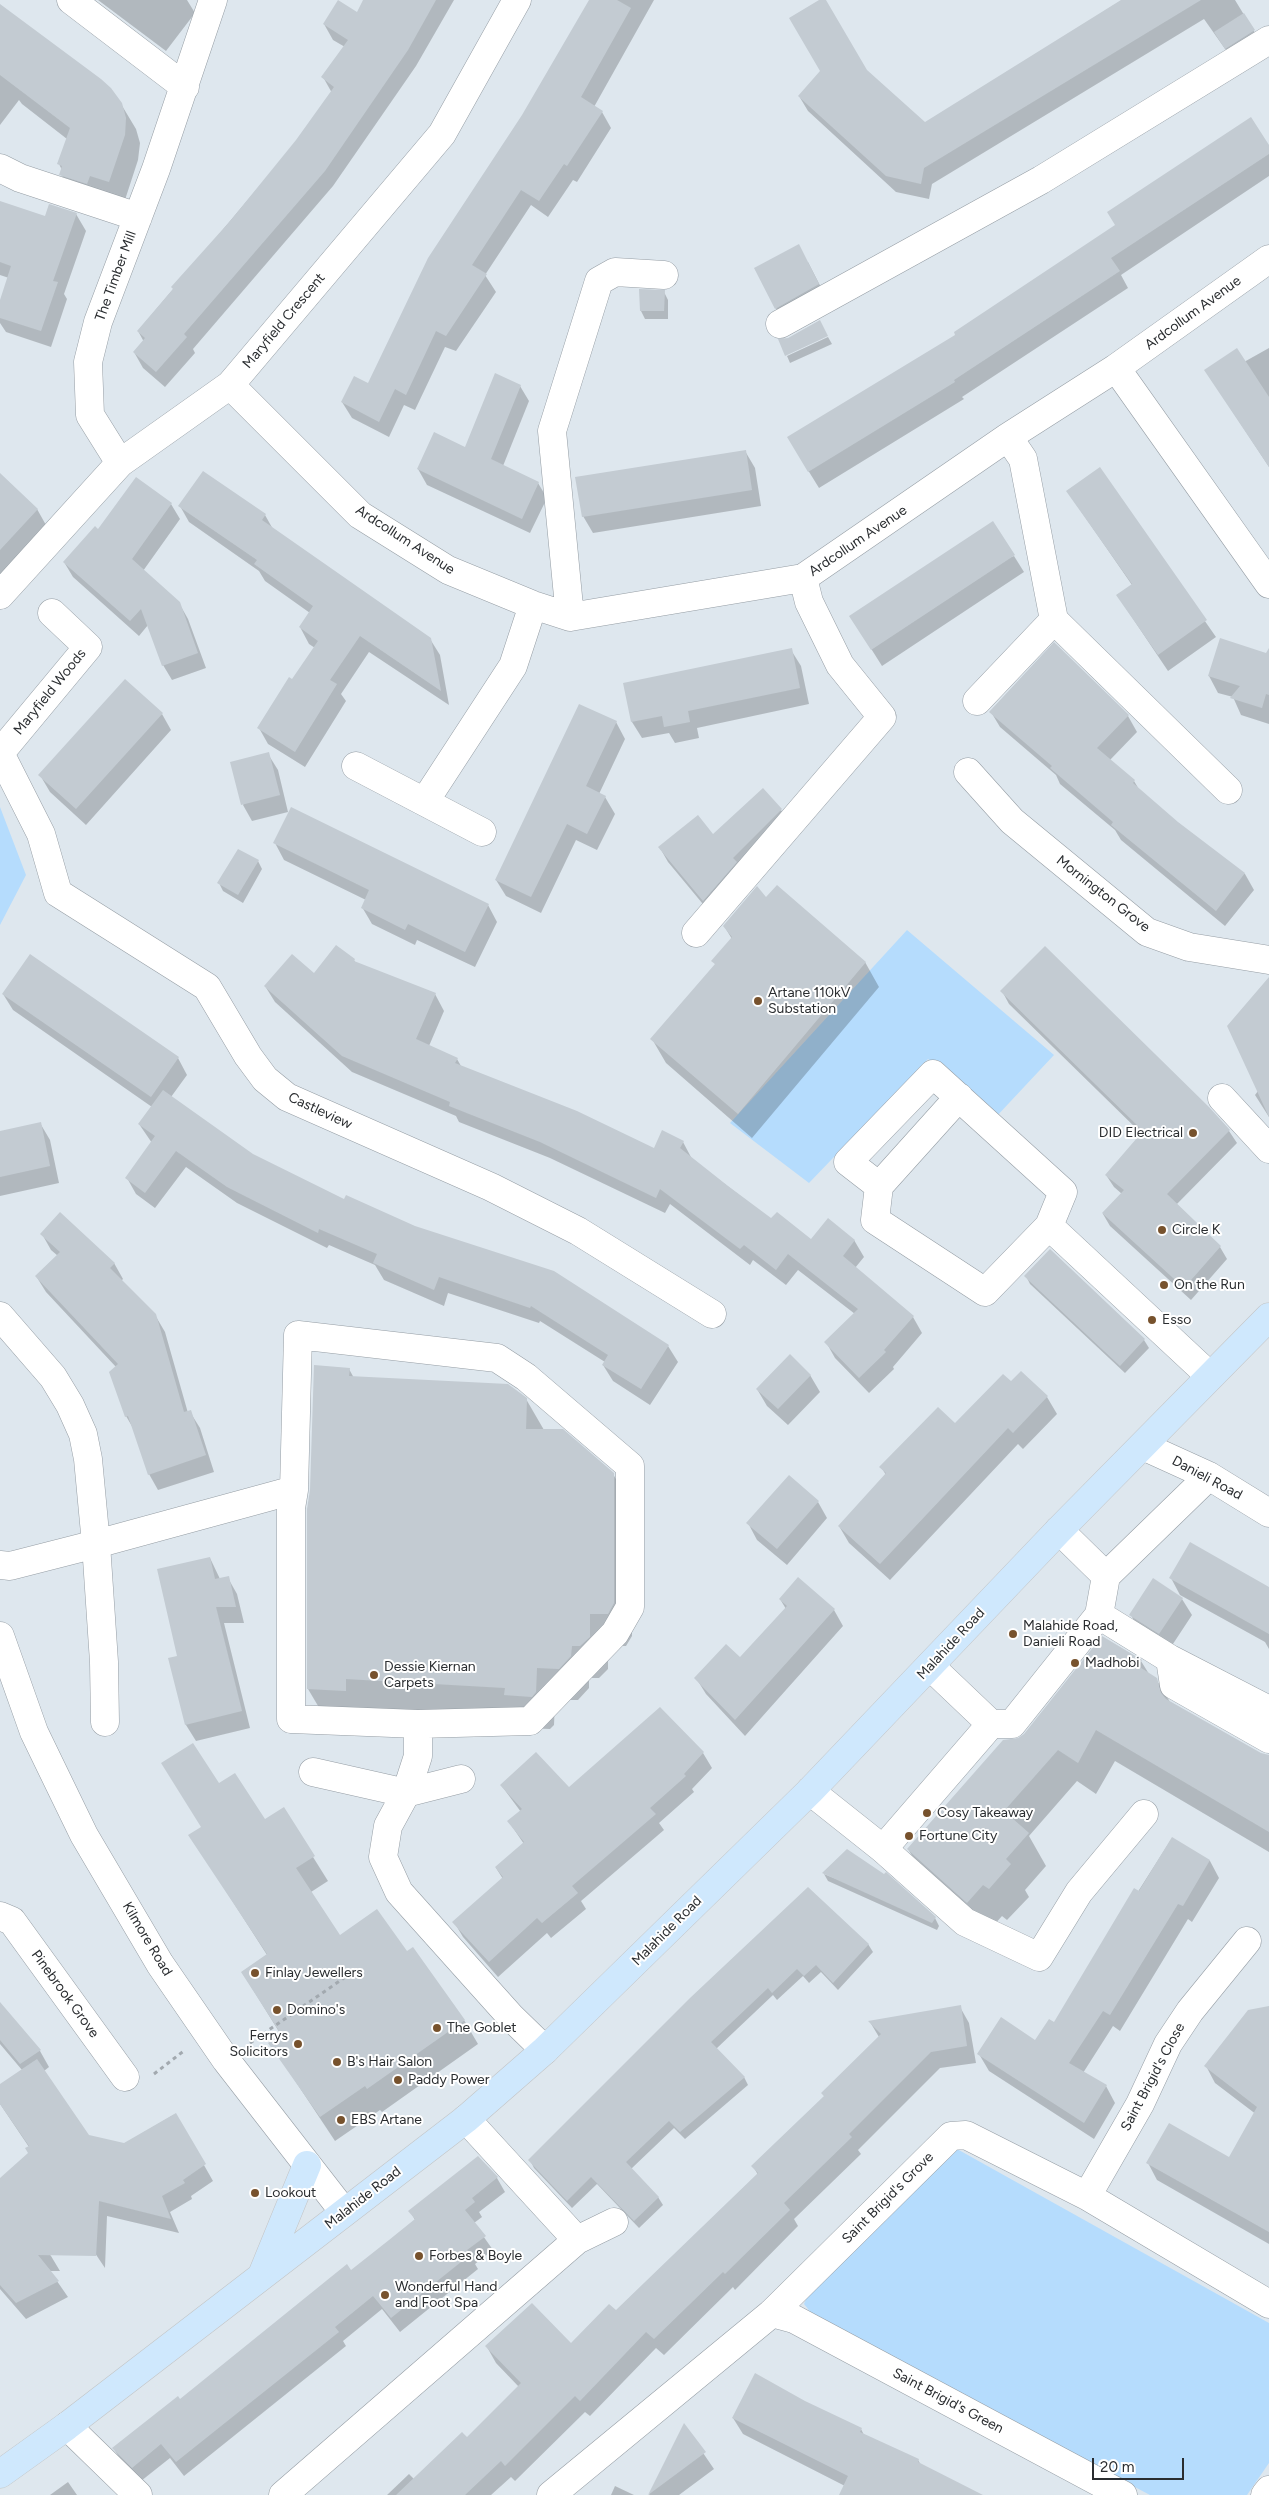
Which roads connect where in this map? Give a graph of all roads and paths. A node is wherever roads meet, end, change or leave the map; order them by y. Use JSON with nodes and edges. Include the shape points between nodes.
{"nodes":[{"id":1,"x":71,"y":0,"type":"edge"},
{"id":2,"x":213,"y":0,"type":"edge"},
{"id":3,"x":517,"y":0,"type":"edge"},
{"id":4,"x":1269,"y":40,"type":"edge"},
{"id":5,"x":185,"y":87,"type":"junction"},
{"id":6,"x":0,"y":168,"type":"edge"},
{"id":7,"x":138,"y":217,"type":"junction"},
{"id":8,"x":1269,"y":259,"type":"edge"},
{"id":9,"x":664,"y":275,"type":"dead end"},
{"id":10,"x":780,"y":324,"type":"dead end"},
{"id":11,"x":1116,"y":368,"type":"junction"},
{"id":12,"x":230,"y":385,"type":"junction"},
{"id":13,"x":1008,"y":437,"type":"junction"},
{"id":14,"x":120,"y":463,"type":"junction"},
{"id":15,"x":804,"y":578,"type":"junction"},
{"id":16,"x":1269,"y":584,"type":"edge"},
{"id":17,"x":0,"y":595,"type":"edge"},
{"id":18,"x":533,"y":605,"type":"junction"},
{"id":19,"x":52,"y":613,"type":"dead end"},
{"id":20,"x":570,"y":617,"type":"junction"},
{"id":21,"x":1054,"y":620,"type":"junction"},
{"id":22,"x":977,"y":701,"type":"dead end"},
{"id":23,"x":0,"y":753,"type":"edge"},
{"id":24,"x":356,"y":766,"type":"dead end"},
{"id":25,"x":968,"y":772,"type":"dead end"},
{"id":26,"x":1228,"y":790,"type":"dead end"},
{"id":27,"x":425,"y":802,"type":"junction"},
{"id":28,"x":482,"y":832,"type":"dead end"},
{"id":29,"x":696,"y":933,"type":"dead end"},
{"id":30,"x":1269,"y":960,"type":"edge"},
{"id":31,"x":959,"y":1097,"type":"junction"},
{"id":32,"x":1222,"y":1098,"type":"dead end"},
{"id":33,"x":1269,"y":1149,"type":"edge"},
{"id":34,"x":879,"y":1186,"type":"junction"},
{"id":35,"x":1050,"y":1226,"type":"junction"},
{"id":36,"x":712,"y":1314,"type":"dead end"},
{"id":37,"x":0,"y":1316,"type":"edge"},
{"id":38,"x":1269,"y":1317,"type":"edge"},
{"id":39,"x":1210,"y":1376,"type":"junction"},
{"id":40,"x":1143,"y":1446,"type":"junction"},
{"id":41,"x":1209,"y":1476,"type":"junction"},
{"id":42,"x":294,"y":1490,"type":"junction"},
{"id":43,"x":1269,"y":1513,"type":"edge"},
{"id":44,"x":1059,"y":1530,"type":"junction"},
{"id":45,"x":96,"y":1544,"type":"junction"},
{"id":46,"x":0,"y":1565,"type":"edge"},
{"id":47,"x":1106,"y":1576,"type":"junction"},
{"id":48,"x":1100,"y":1615,"type":"junction"},
{"id":49,"x":0,"y":1636,"type":"edge"},
{"id":50,"x":1170,"y":1659,"type":"junction"},
{"id":51,"x":930,"y":1666,"type":"junction"},
{"id":52,"x":1269,"y":1710,"type":"edge"},
{"id":53,"x":105,"y":1722,"type":"dead end"},
{"id":54,"x":418,"y":1724,"type":"junction"},
{"id":55,"x":990,"y":1724,"type":"junction"},
{"id":56,"x":1269,"y":1739,"type":"edge"},
{"id":57,"x":312,"y":1772,"type":"dead end"},
{"id":58,"x":461,"y":1779,"type":"dead end"},
{"id":59,"x":810,"y":1791,"type":"junction"},
{"id":60,"x":406,"y":1793,"type":"junction"},
{"id":61,"x":1144,"y":1814,"type":"dead end"},
{"id":62,"x":883,"y":1849,"type":"junction"},
{"id":63,"x":0,"y":1916,"type":"edge"},
{"id":64,"x":1247,"y":1941,"type":"dead end"},
{"id":65,"x":344,"y":1978,"type":"dead end"},
{"id":66,"x":545,"y":2050,"type":"junction"},
{"id":67,"x":226,"y":2060,"type":"junction"},
{"id":68,"x":125,"y":2077,"type":"dead end"},
{"id":69,"x":466,"y":2119,"type":"junction"},
{"id":70,"x":307,"y":2165,"type":"junction"},
{"id":71,"x":1087,"y":2196,"type":"junction"},
{"id":72,"x":344,"y":2212,"type":"junction"},
{"id":73,"x":614,"y":2222,"type":"dead end"},
{"id":74,"x":577,"y":2240,"type":"junction"},
{"id":75,"x":261,"y":2276,"type":"junction"},
{"id":76,"x":1269,"y":2304,"type":"edge"},
{"id":77,"x":772,"y":2313,"type":"junction"},
{"id":78,"x":68,"y":2426,"type":"junction"},
{"id":79,"x":0,"y":2474,"type":"edge"},
{"id":80,"x":1269,"y":2490,"type":"edge"},
{"id":81,"x":138,"y":2495,"type":"edge"},
{"id":82,"x":283,"y":2495,"type":"edge"},
{"id":83,"x":551,"y":2495,"type":"edge"},
{"id":84,"x":1123,"y":2495,"type":"edge"},
{"id":85,"x":1265,"y":2495,"type":"edge"}],
"edges":[{"from":1,"to":5,"type":"street"},
{"from":2,"to":5,"type":"street","name":"The Timber Mill"},
{"from":3,"to":12,"type":"street","name":"Maryfield Crescent","via":[[442,134]]},
{"from":4,"to":10,"type":"street","via":[[1040,180]]},
{"from":5,"to":7,"type":"street","name":"The Timber Mill"},
{"from":6,"to":7,"type":"street","via":[[20,178]]},
{"from":7,"to":14,"type":"street","name":"The Timber Mill","via":[[98,322],[88,362],[90,415]]},
{"from":8,"to":11,"type":"street","name":"Ardcollum Avenue"},
{"from":9,"to":20,"type":"street","via":[[615,272],[599,281],[552,431]]},
{"from":11,"to":13,"type":"street","name":"Ardcollum Avenue"},
{"from":11,"to":16,"type":"street"},
{"from":12,"to":14,"type":"street","name":"Maryfield Crescent"},
{"from":12,"to":18,"type":"street","name":"Ardcollum Avenue","via":[[360,515],[448,570]]},
{"from":13,"to":15,"type":"street","name":"Ardcollum Avenue"},
{"from":13,"to":21,"type":"street","via":[[1023,459]]},
{"from":14,"to":17,"type":"street","name":"Maryfield Crescent"},
{"from":15,"to":20,"type":"street","name":"Ardcollum Avenue"},
{"from":15,"to":29,"type":"street","via":[[809,602],[840,665],[882,717]]},
{"from":18,"to":20,"type":"street","name":"Ardcollum Avenue"},
{"from":18,"to":27,"type":"street","via":[[513,666]]},
{"from":19,"to":23,"type":"street","name":"Maryfield Woods","via":[[88,647]]},
{"from":21,"to":22,"type":"street"},
{"from":21,"to":26,"type":"street"},
{"from":23,"to":36,"type":"street","name":"Castleview","via":[[41,834],[58,893],[207,987],[248,1056],[265,1079],[287,1097],[491,1187],[570,1227]]},
{"from":24,"to":27,"type":"street"},
{"from":25,"to":30,"type":"street","name":"Mornington Grove","via":[[1012,821],[1147,932],[1189,948]]},
{"from":27,"to":28,"type":"street"},
{"from":31,"to":34,"type":"street"},
{"from":31,"to":34,"type":"street","via":[[933,1074],[848,1162]]},
{"from":31,"to":35,"type":"street","via":[[1063,1192]]},
{"from":32,"to":33,"type":"street"},
{"from":34,"to":35,"type":"street","via":[[875,1220],[985,1292]]},
{"from":35,"to":39,"type":"street"},
{"from":37,"to":45,"type":"street","via":[[53,1377],[83,1434]]},
{"from":38,"to":39,"type":"main road","name":"Malahide Road"},
{"from":39,"to":40,"type":"main road","name":"Malahide Road"},
{"from":40,"to":41,"type":"street","name":"Danieli Road"},
{"from":40,"to":44,"type":"main road","name":"Malahide Road"},
{"from":41,"to":43,"type":"street","name":"Danieli Road"},
{"from":41,"to":47,"type":"street"},
{"from":42,"to":45,"type":"street"},
{"from":42,"to":54,"type":"street","via":[[291,1508],[291,1719]]},
{"from":42,"to":54,"type":"street","via":[[298,1335],[497,1358],[526,1377],[630,1466],[630,1607],[615,1632],[530,1721]]},
{"from":44,"to":47,"type":"street"},
{"from":44,"to":51,"type":"main road","name":"Malahide Road"},
{"from":45,"to":46,"type":"street","via":[[10,1566]]},
{"from":45,"to":53,"type":"street"},
{"from":47,"to":48,"type":"street"},
{"from":48,"to":50,"type":"street"},
{"from":48,"to":55,"type":"street","via":[[1012,1724]]},
{"from":49,"to":67,"type":"street","name":"Kilmore Road","via":[[34,1732],[84,1835],[160,1964]]},
{"from":50,"to":52,"type":"street"},
{"from":50,"to":56,"type":"street","via":[[1174,1685]]},
{"from":51,"to":55,"type":"street"},
{"from":51,"to":59,"type":"main road","name":"Malahide Road"},
{"from":54,"to":60,"type":"street","via":[[418,1756]]},
{"from":55,"to":62,"type":"street"},
{"from":57,"to":60,"type":"street"},
{"from":58,"to":60,"type":"street"},
{"from":59,"to":62,"type":"street"},
{"from":59,"to":66,"type":"main road","name":"Malahide Road"},
{"from":60,"to":66,"type":"street","via":[[388,1826],[383,1857],[399,1892]]},
{"from":61,"to":62,"type":"street","via":[[1079,1892],[1039,1957],[965,1922]]},
{"from":63,"to":68,"type":"street","name":"Pinebrook Grove","via":[[12,1921]]},
{"from":64,"to":71,"type":"street","name":"Saint Brigid's Close","via":[[1190,2011],[1168,2044],[1140,2104]]},
{"from":65,"to":67,"type":"path"},
{"from":66,"to":69,"type":"main road","name":"Malahide Road"},
{"from":67,"to":70,"type":"street","name":"Kilmore Road"},
{"from":69,"to":72,"type":"main road","name":"Malahide Road"},
{"from":69,"to":74,"type":"street"},
{"from":70,"to":72,"type":"street","name":"Kilmore Road"},
{"from":70,"to":75,"type":"main road"},
{"from":71,"to":76,"type":"street","name":"Saint Brigid's Grove"},
{"from":71,"to":77,"type":"street","name":"Saint Brigid's Grove","via":[[966,2135],[950,2136]]},
{"from":72,"to":75,"type":"main road","name":"Malahide Road"},
{"from":73,"to":74,"type":"street"},
{"from":74,"to":82,"type":"street"},
{"from":75,"to":78,"type":"main road","name":"Malahide Road"},
{"from":77,"to":83,"type":"street","name":"Saint Brigid's Grove"},
{"from":77,"to":84,"type":"street","name":"Saint Brigid's Green","via":[[794,2319]]},
{"from":78,"to":79,"type":"main road","name":"Malahide Road"},
{"from":78,"to":81,"type":"street"},
{"from":80,"to":85,"type":"street"}]}
